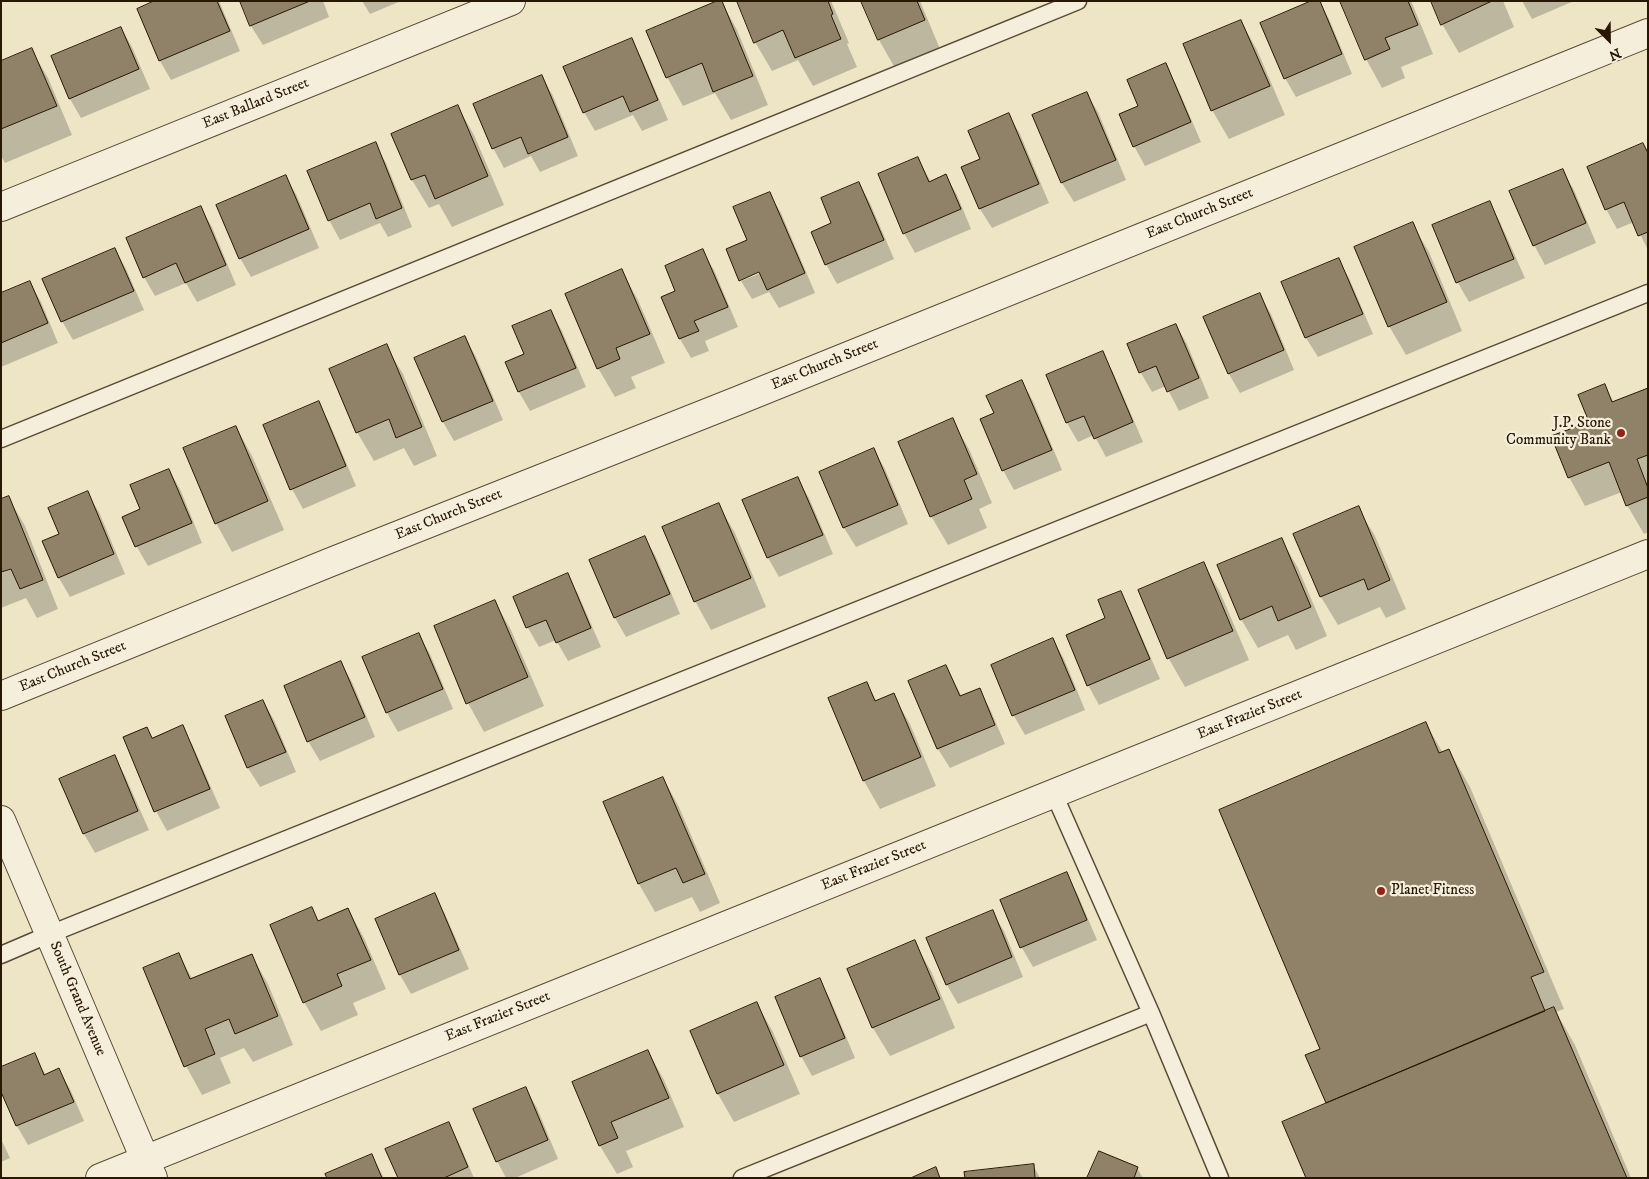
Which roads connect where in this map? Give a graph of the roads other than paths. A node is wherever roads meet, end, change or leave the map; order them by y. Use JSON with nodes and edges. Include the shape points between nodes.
{"nodes":[{"id":1,"x":511,"y":1,"type":"edge"},
{"id":2,"x":1078,"y":1,"type":"edge"},
{"id":3,"x":1648,"y":33,"type":"edge"},
{"id":4,"x":1,"y":206,"type":"edge"},
{"id":5,"x":1648,"y":293,"type":"edge"},
{"id":6,"x":1,"y":439,"type":"edge"},
{"id":7,"x":1648,"y":554,"type":"edge"},
{"id":8,"x":1,"y":696,"type":"edge"},
{"id":9,"x":1054,"y":794,"type":"junction"},
{"id":10,"x":1,"y":820,"type":"edge"},
{"id":11,"x":50,"y":934,"type":"junction"},
{"id":12,"x":1,"y":955,"type":"edge"},
{"id":13,"x":1151,"y":1013,"type":"junction"},
{"id":14,"x":149,"y":1168,"type":"edge"},
{"id":15,"x":100,"y":1178,"type":"edge"},
{"id":16,"x":742,"y":1178,"type":"edge"},
{"id":17,"x":1220,"y":1178,"type":"edge"}],
"edges":[{"from":1,"to":4,"type":"street","name":"East Ballard Street"},
{"from":2,"to":6,"type":"lane"},
{"from":3,"to":8,"type":"street","name":"East Church Street"},
{"from":5,"to":11,"type":"lane"},
{"from":7,"to":9,"type":"street","name":"East Frazier Street"},
{"from":9,"to":13,"type":"lane"},
{"from":9,"to":14,"type":"street","name":"East Frazier Street"},
{"from":10,"to":11,"type":"street","name":"South Grand Avenue"},
{"from":11,"to":12,"type":"lane"},
{"from":11,"to":14,"type":"street","name":"South Grand Avenue"},
{"from":13,"to":16,"type":"lane"},
{"from":13,"to":17,"type":"lane"},
{"from":14,"to":15,"type":"street","name":"East Frazier Street"}]}
